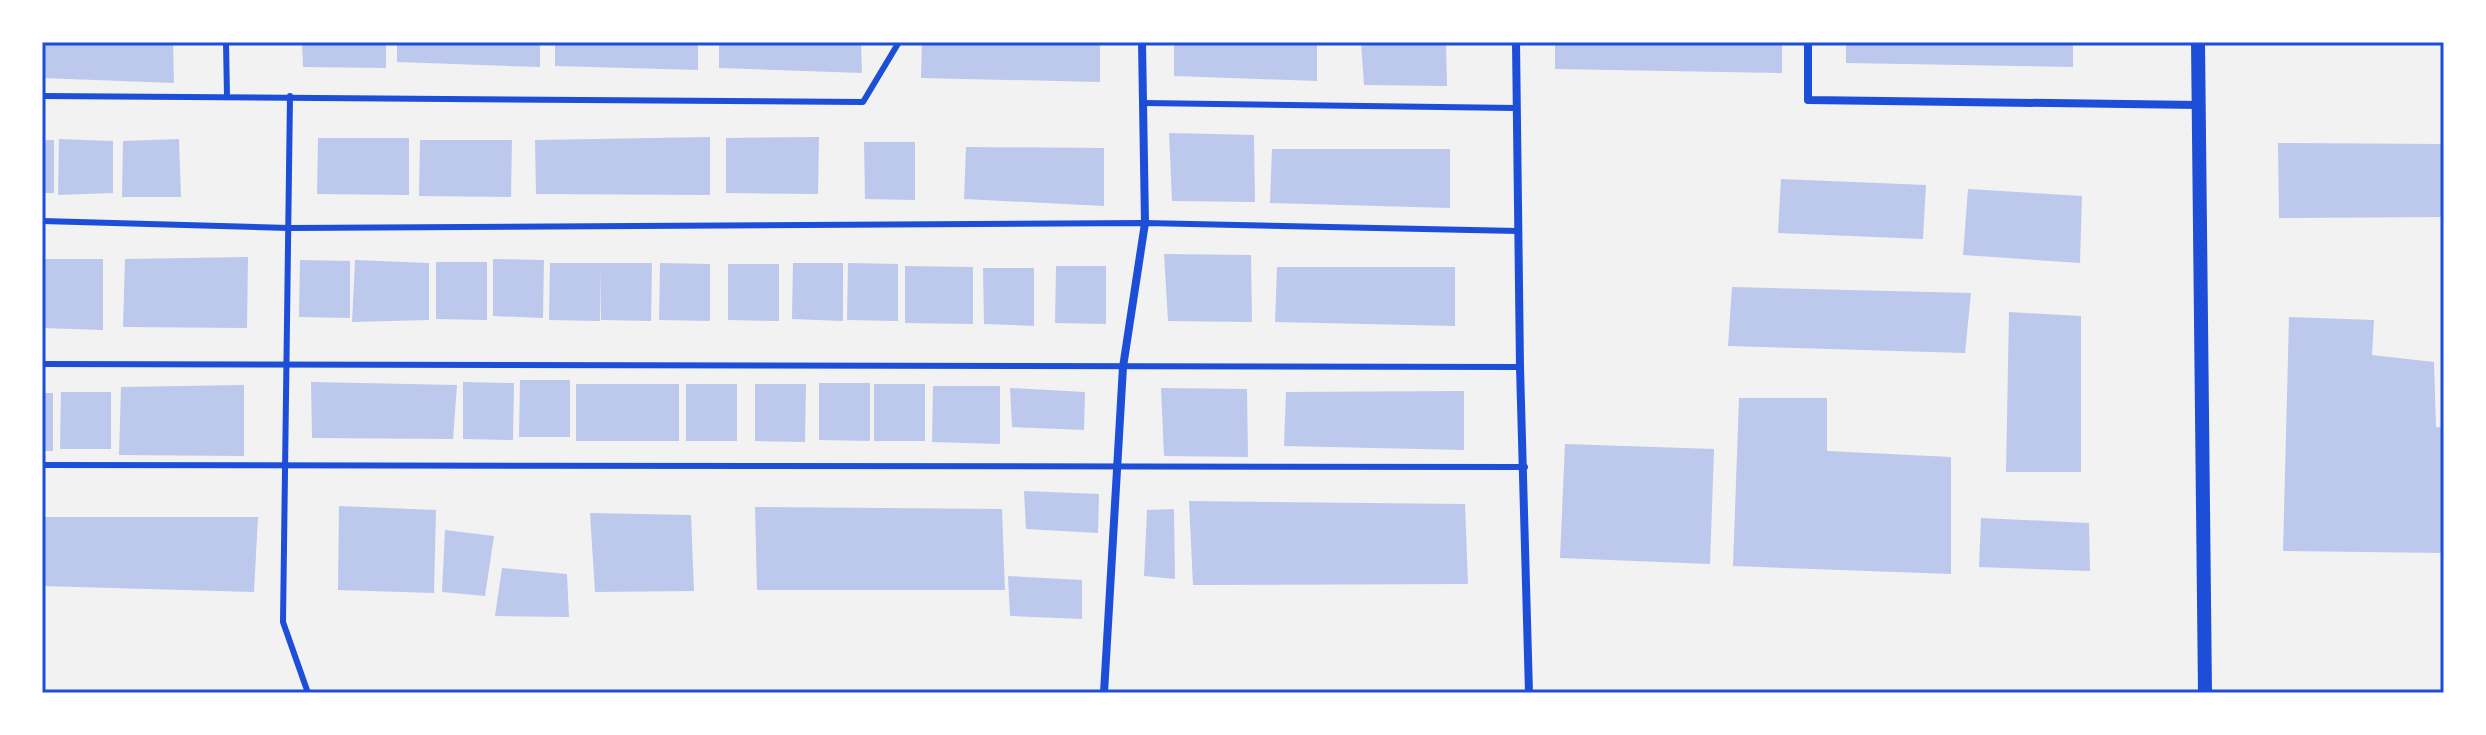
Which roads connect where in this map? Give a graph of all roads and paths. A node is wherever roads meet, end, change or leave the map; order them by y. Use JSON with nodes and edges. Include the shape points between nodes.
{"nodes":[{"id":1,"x":226,"y":42,"type":"edge"},
{"id":2,"x":899,"y":42,"type":"edge"},
{"id":3,"x":1142,"y":42,"type":"edge"},
{"id":4,"x":1516,"y":42,"type":"edge"},
{"id":5,"x":1808,"y":42,"type":"edge"},
{"id":6,"x":2198,"y":42,"type":"edge"},
{"id":7,"x":42,"y":96,"type":"edge"},
{"id":8,"x":290,"y":96,"type":"junction"},
{"id":9,"x":227,"y":97,"type":"junction"},
{"id":10,"x":1144,"y":103,"type":"junction"},
{"id":11,"x":2199,"y":105,"type":"junction"},
{"id":12,"x":1516,"y":108,"type":"junction"},
{"id":13,"x":42,"y":221,"type":"edge"},
{"id":14,"x":1145,"y":223,"type":"junction"},
{"id":15,"x":289,"y":228,"type":"junction"},
{"id":16,"x":1518,"y":231,"type":"junction"},
{"id":17,"x":42,"y":364,"type":"edge"},
{"id":18,"x":289,"y":366,"type":"junction"},
{"id":19,"x":1123,"y":367,"type":"junction"},
{"id":20,"x":1520,"y":367,"type":"junction"},
{"id":21,"x":287,"y":463,"type":"junction"},
{"id":22,"x":1118,"y":464,"type":"junction"},
{"id":23,"x":42,"y":465,"type":"edge"},
{"id":24,"x":1525,"y":467,"type":"junction"},
{"id":25,"x":308,"y":693,"type":"edge"},
{"id":26,"x":1104,"y":693,"type":"edge"},
{"id":27,"x":1529,"y":693,"type":"edge"},
{"id":28,"x":2205,"y":693,"type":"edge"}],
"edges":[{"from":1,"to":9,"type":"lane"},
{"from":2,"to":8,"type":"lane","via":[[863,102]]},
{"from":3,"to":10,"type":"street"},
{"from":4,"to":12,"type":"street"},
{"from":5,"to":11,"type":"street","via":[[1808,100]]},
{"from":6,"to":11,"type":"street"},
{"from":7,"to":9,"type":"lane"},
{"from":8,"to":9,"type":"lane"},
{"from":8,"to":15,"type":"lane"},
{"from":10,"to":12,"type":"lane"},
{"from":10,"to":14,"type":"street"},
{"from":11,"to":28,"type":"street"},
{"from":12,"to":16,"type":"street"},
{"from":13,"to":15,"type":"lane"},
{"from":14,"to":15,"type":"lane"},
{"from":14,"to":16,"type":"lane"},
{"from":14,"to":19,"type":"street"},
{"from":15,"to":18,"type":"lane"},
{"from":16,"to":20,"type":"street"},
{"from":17,"to":18,"type":"lane"},
{"from":18,"to":19,"type":"lane"},
{"from":18,"to":21,"type":"lane"},
{"from":19,"to":20,"type":"lane"},
{"from":19,"to":22,"type":"street"},
{"from":20,"to":24,"type":"street"},
{"from":21,"to":22,"type":"lane"},
{"from":21,"to":23,"type":"lane"},
{"from":21,"to":25,"type":"lane","via":[[283,622]]},
{"from":22,"to":24,"type":"lane"},
{"from":22,"to":26,"type":"street"},
{"from":24,"to":27,"type":"street"}]}
